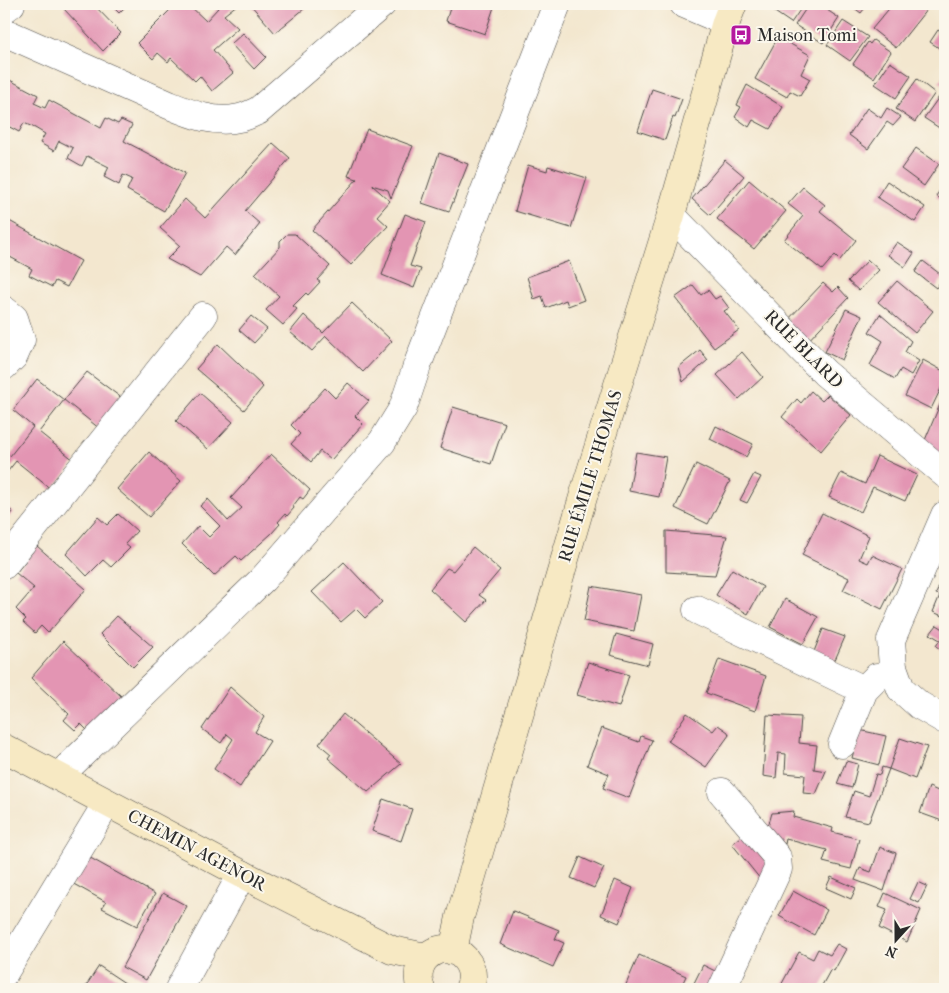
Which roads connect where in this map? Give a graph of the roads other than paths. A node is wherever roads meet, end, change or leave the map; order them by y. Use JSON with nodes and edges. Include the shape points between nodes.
{"nodes":[{"id":1,"x":11,"y":4,"type":"edge"},
{"id":2,"x":382,"y":4,"type":"edge"},
{"id":3,"x":557,"y":4,"type":"edge"},
{"id":4,"x":684,"y":4,"type":"edge"},
{"id":5,"x":4,"y":9,"type":"edge"},
{"id":6,"x":730,"y":13,"type":"edge"},
{"id":7,"x":4,"y":32,"type":"edge"},
{"id":8,"x":671,"y":215,"type":"junction"},
{"id":9,"x":4,"y":310,"type":"edge"},
{"id":10,"x":202,"y":316,"type":"dead end"},
{"id":11,"x":4,"y":366,"type":"edge"},
{"id":12,"x":945,"y":474,"type":"edge"},
{"id":13,"x":945,"y":515,"type":"edge"},
{"id":14,"x":4,"y":565,"type":"edge"},
{"id":15,"x":697,"y":610,"type":"dead end"},
{"id":16,"x":893,"y":667,"type":"junction"},
{"id":17,"x":864,"y":690,"type":"junction"},
{"id":18,"x":945,"y":720,"type":"edge"},
{"id":19,"x":842,"y":744,"type":"dead end"},
{"id":20,"x":4,"y":748,"type":"edge"},
{"id":21,"x":59,"y":776,"type":"junction"},
{"id":22,"x":722,"y":792,"type":"dead end"},
{"id":23,"x":108,"y":803,"type":"junction"},
{"id":24,"x":242,"y":874,"type":"junction"},
{"id":25,"x":453,"y":951,"type":"junction"},
{"id":26,"x":4,"y":973,"type":"edge"},
{"id":27,"x":421,"y":973,"type":"edge"},
{"id":28,"x":472,"y":988,"type":"edge"},
{"id":29,"x":179,"y":989,"type":"edge"},
{"id":30,"x":722,"y":989,"type":"edge"}],
"edges":[{"from":1,"to":5,"type":"street"},
{"from":2,"to":7,"type":"street","via":[[258,111],[222,120],[195,115],[169,105]]},
{"from":3,"to":21,"type":"street","via":[[403,408],[382,442],[263,580]]},
{"from":4,"to":6,"type":"street"},
{"from":6,"to":8,"type":"street","name":"RUE ÉMILE THOMAS"},
{"from":8,"to":12,"type":"street","name":"RUE BLARD","via":[[825,373]]},
{"from":8,"to":25,"type":"street","name":"RUE ÉMILE THOMAS","via":[[586,487],[460,917]]},
{"from":9,"to":11,"type":"street","via":[[14,318],[21,340],[14,356]]},
{"from":10,"to":14,"type":"street"},
{"from":13,"to":16,"type":"street","via":[[891,640]]},
{"from":15,"to":17,"type":"street"},
{"from":16,"to":17,"type":"street","via":[[875,678]]},
{"from":16,"to":18,"type":"street","via":[[901,689],[918,706]]},
{"from":17,"to":19,"type":"street"},
{"from":20,"to":21,"type":"street","name":"CHEMIN AGENOR"},
{"from":21,"to":23,"type":"street","name":"CHEMIN AGENOR"},
{"from":22,"to":30,"type":"street","via":[[771,850],[778,869]]},
{"from":23,"to":24,"type":"street","name":"CHEMIN AGENOR"},
{"from":23,"to":26,"type":"street"},
{"from":24,"to":27,"type":"street","name":"CHEMIN AGENOR","via":[[392,950]]},
{"from":24,"to":29,"type":"street"},
{"from":25,"to":27,"type":"street","via":[[441,949],[432,952]]},
{"from":25,"to":28,"type":"street","via":[[465,958],[470,966]]}]}
